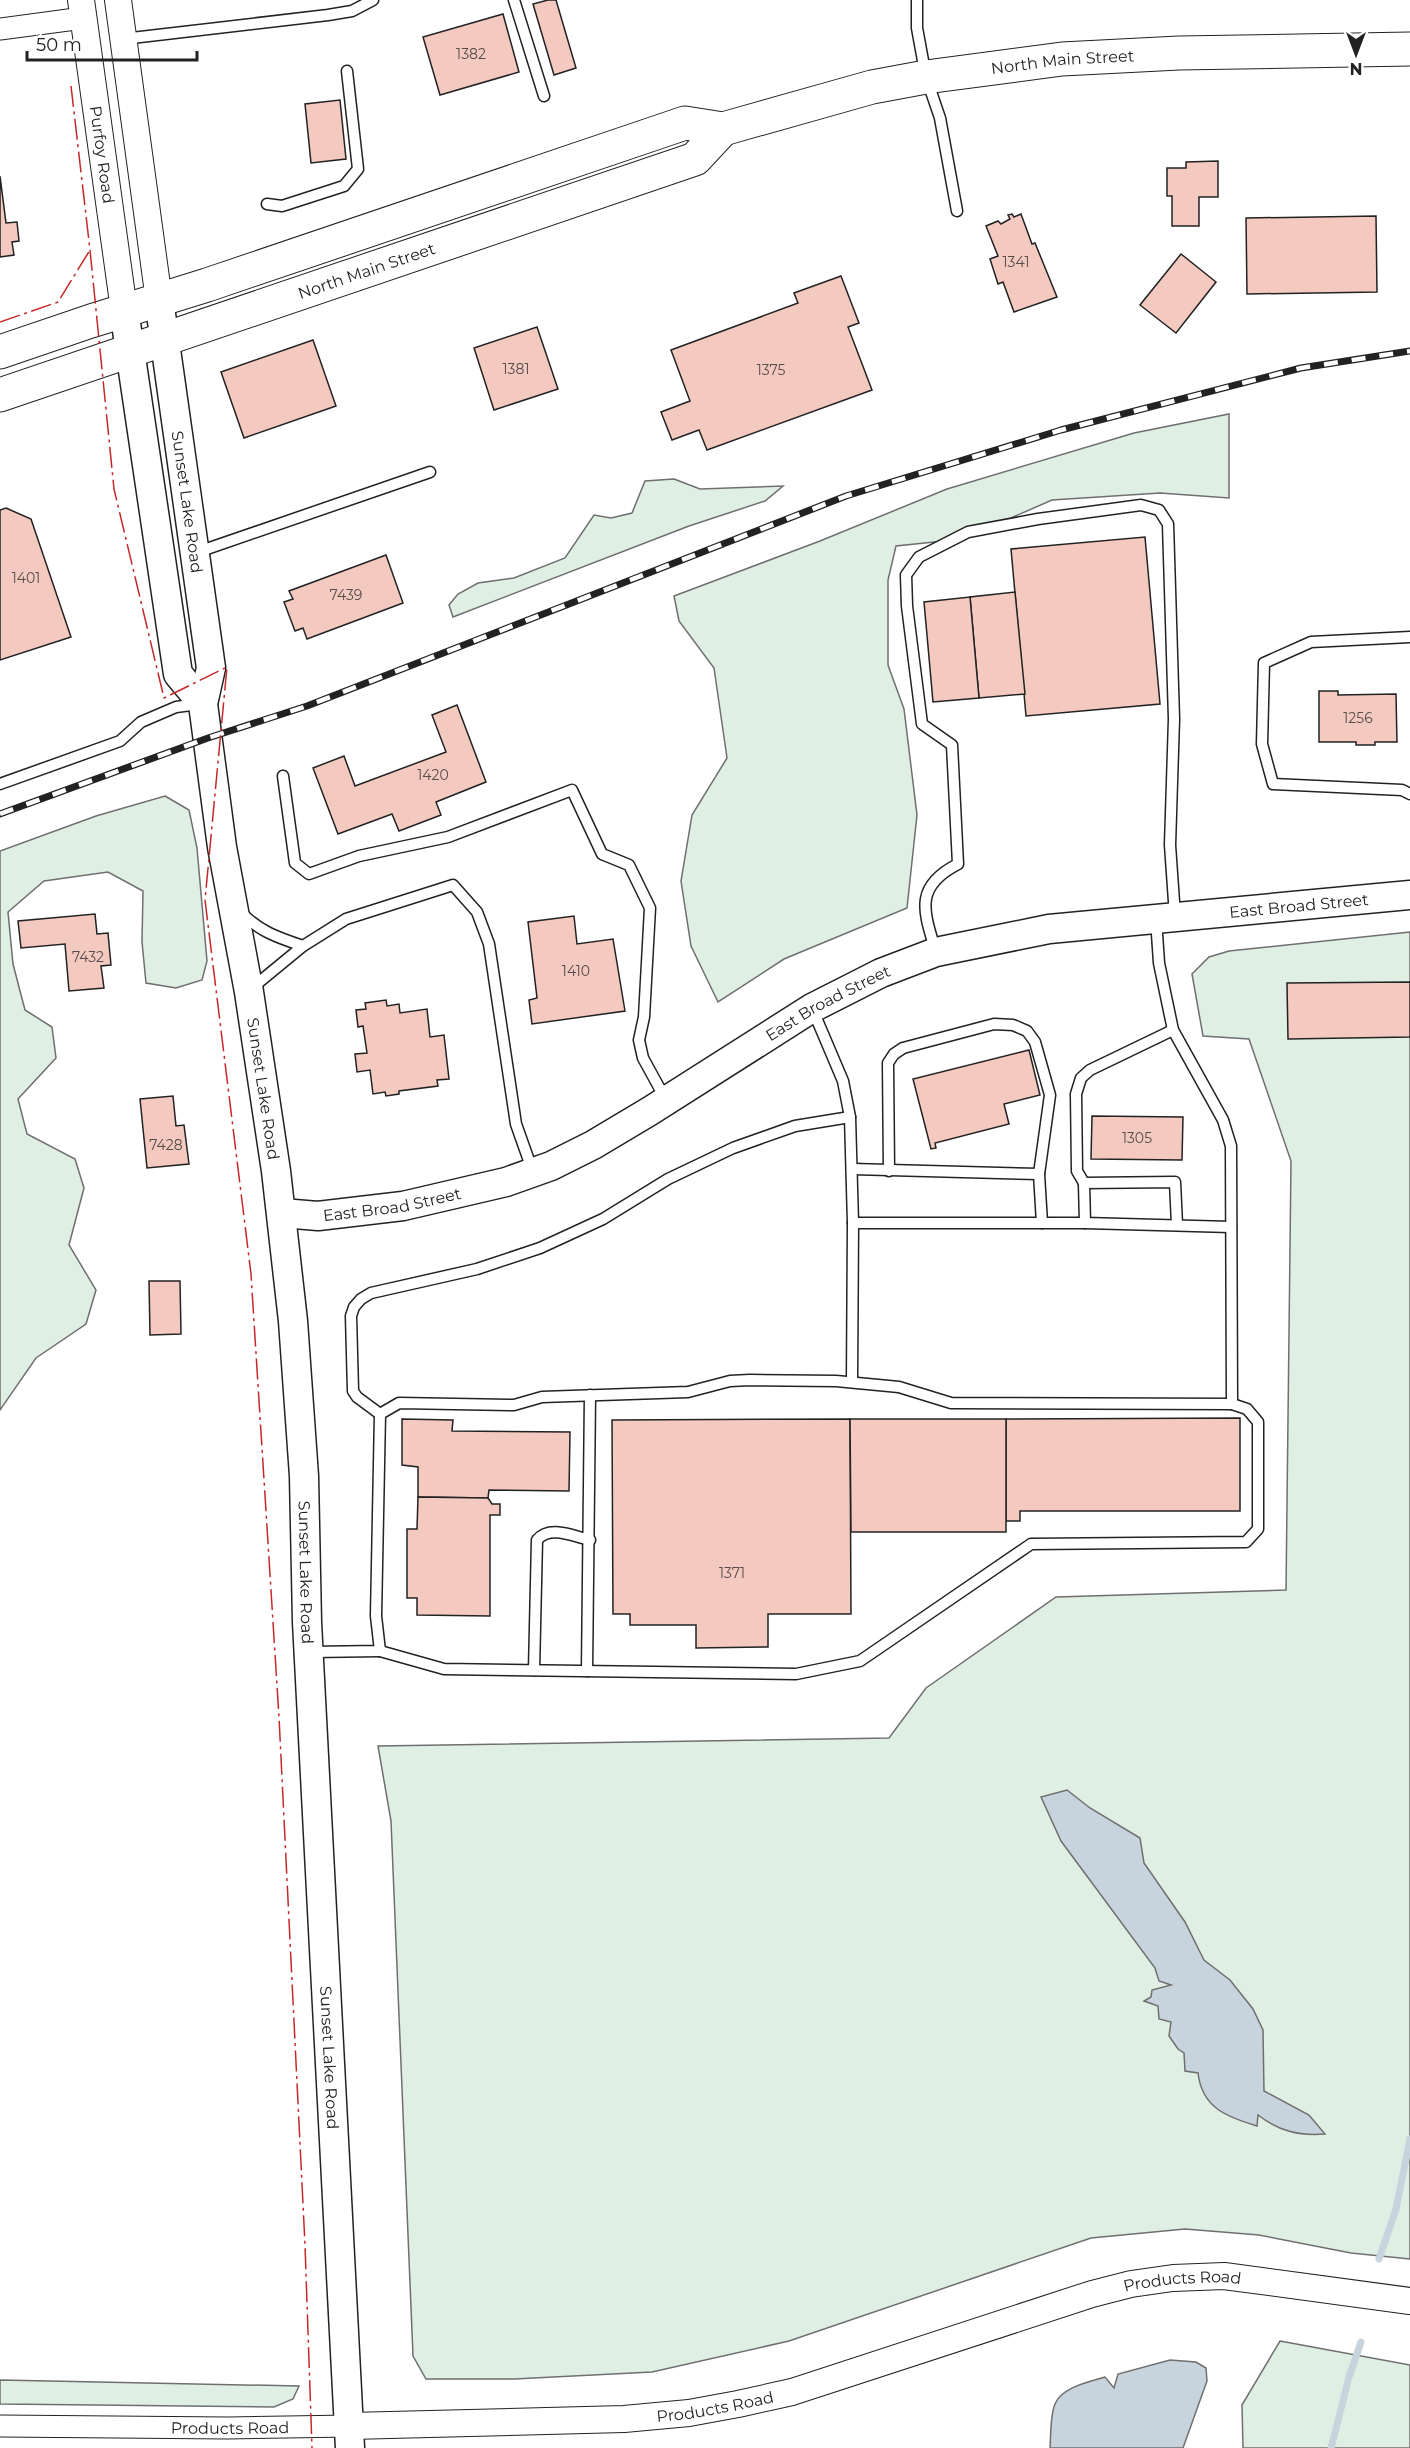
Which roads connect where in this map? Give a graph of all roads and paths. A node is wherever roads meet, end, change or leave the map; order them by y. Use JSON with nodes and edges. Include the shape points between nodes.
{"nodes":[{"id":1,"x":118,"y":0,"type":"edge"},
{"id":2,"x":374,"y":0,"type":"edge"},
{"id":3,"x":514,"y":0,"type":"edge"},
{"id":4,"x":917,"y":0,"type":"edge"},
{"id":5,"x":82,"y":9,"type":"edge"},
{"id":6,"x":0,"y":29,"type":"edge"},
{"id":7,"x":123,"y":39,"type":"junction"},
{"id":8,"x":1410,"y":49,"type":"edge"},
{"id":9,"x":347,"y":71,"type":"dead end"},
{"id":10,"x":926,"y":77,"type":"junction"},
{"id":11,"x":544,"y":96,"type":"dead end"},
{"id":12,"x":723,"y":129,"type":"junction"},
{"id":13,"x":267,"y":204,"type":"dead end"},
{"id":14,"x":957,"y":212,"type":"dead end"},
{"id":15,"x":159,"y":300,"type":"junction"},
{"id":16,"x":124,"y":310,"type":"junction"},
{"id":17,"x":164,"y":340,"type":"junction"},
{"id":18,"x":0,"y":352,"type":"edge"},
{"id":19,"x":130,"y":352,"type":"junction"},
{"id":20,"x":0,"y":395,"type":"edge"},
{"id":21,"x":430,"y":472,"type":"dead end"},
{"id":22,"x":194,"y":553,"type":"junction"},
{"id":23,"x":1410,"y":638,"type":"edge"},
{"id":24,"x":202,"y":704,"type":"junction"},
{"id":25,"x":283,"y":776,"type":"dead end"},
{"id":26,"x":0,"y":784,"type":"edge"},
{"id":27,"x":1410,"y":794,"type":"edge"},
{"id":28,"x":1410,"y":895,"type":"edge"},
{"id":29,"x":232,"y":902,"type":"junction"},
{"id":30,"x":1166,"y":918,"type":"junction"},
{"id":31,"x":303,"y":946,"type":"junction"},
{"id":32,"x":936,"y":952,"type":"junction"},
{"id":33,"x":251,"y":1006,"type":"junction"},
{"id":34,"x":812,"y":1008,"type":"junction"},
{"id":35,"x":1173,"y":1030,"type":"junction"},
{"id":36,"x":666,"y":1100,"type":"junction"},
{"id":37,"x":850,"y":1117,"type":"junction"},
{"id":38,"x":852,"y":1169,"type":"junction"},
{"id":39,"x":889,"y":1170,"type":"junction"},
{"id":40,"x":534,"y":1172,"type":"junction"},
{"id":41,"x":1038,"y":1174,"type":"junction"},
{"id":42,"x":1083,"y":1183,"type":"junction"},
{"id":43,"x":282,"y":1212,"type":"junction"},
{"id":44,"x":853,"y":1223,"type":"junction"},
{"id":45,"x":1042,"y":1223,"type":"junction"},
{"id":46,"x":1085,"y":1223,"type":"junction"},
{"id":47,"x":1177,"y":1225,"type":"junction"},
{"id":48,"x":1231,"y":1227,"type":"junction"},
{"id":49,"x":852,"y":1382,"type":"junction"},
{"id":50,"x":591,"y":1395,"type":"junction"},
{"id":51,"x":1232,"y":1404,"type":"junction"},
{"id":52,"x":380,"y":1414,"type":"junction"},
{"id":53,"x":590,"y":1540,"type":"junction"},
{"id":54,"x":380,"y":1651,"type":"junction"},
{"id":55,"x":309,"y":1652,"type":"junction"},
{"id":56,"x":534,"y":1670,"type":"junction"},
{"id":57,"x":587,"y":1671,"type":"junction"},
{"id":58,"x":1410,"y":2301,"type":"edge"},
{"id":59,"x":0,"y":2426,"type":"edge"},
{"id":60,"x":350,"y":2437,"type":"edge"}],
"edges":[{"from":1,"to":7,"type":"street"},
{"from":2,"to":7,"type":"lane","via":[[328,15]]},
{"from":3,"to":11,"type":"lane"},
{"from":4,"to":10,"type":"lane","via":[[917,28]]},
{"from":5,"to":6,"type":"street"},
{"from":5,"to":16,"type":"street","name":"Purfoy Road"},
{"from":7,"to":15,"type":"street"},
{"from":8,"to":10,"type":"highway","name":"North Main Street","via":[[1128,55],[1007,65]]},
{"from":9,"to":13,"type":"lane","via":[[358,170],[344,186],[282,206]]},
{"from":10,"to":12,"type":"highway","name":"North Main Street","via":[[872,87]]},
{"from":10,"to":14,"type":"lane","via":[[940,118]]},
{"from":12,"to":15,"type":"highway","name":"North Main Street","via":[[686,123]]},
{"from":12,"to":17,"type":"highway","name":"North Main Street","via":[[695,159]]},
{"from":15,"to":16,"type":"highway","name":"North Main Street"},
{"from":15,"to":17,"type":"main road","name":"Sunset Lake Road"},
{"from":16,"to":18,"type":"highway","name":"North Main Street"},
{"from":16,"to":19,"type":"main road"},
{"from":17,"to":19,"type":"highway","name":"North Main Street"},
{"from":17,"to":22,"type":"main road","name":"Sunset Lake Road"},
{"from":19,"to":20,"type":"highway","name":"North Main Street"},
{"from":19,"to":24,"type":"main road","via":[[178,674]]},
{"from":21,"to":22,"type":"lane"},
{"from":22,"to":24,"type":"main road","name":"Sunset Lake Road","via":[[211,668]]},
{"from":23,"to":27,"type":"lane","via":[[1311,642],[1264,663],[1262,744],[1273,784],[1402,790]]},
{"from":24,"to":26,"type":"lane","via":[[176,707],[141,722],[120,741]]},
{"from":24,"to":29,"type":"main road","name":"Sunset Lake Road"},
{"from":25,"to":36,"type":"lane","via":[[295,863],[309,874],[359,856],[448,837],[572,790],[602,854],[629,865],[650,908],[644,1017],[639,1040],[643,1058]]},
{"from":28,"to":30,"type":"main road","name":"East Broad Street"},
{"from":29,"to":31,"type":"lane","via":[[251,923],[275,937]]},
{"from":29,"to":33,"type":"main road","name":"Sunset Lake Road"},
{"from":30,"to":32,"type":"main road","name":"East Broad Street","via":[[1049,929]]},
{"from":30,"to":32,"type":"lane","via":[[1174,719],[1168,524],[1160,510],[1141,505],[968,532],[919,557],[906,575],[922,724],[952,745],[958,864],[943,872],[929,887],[924,910]]},
{"from":30,"to":35,"type":"lane","via":[[1159,963]]},
{"from":31,"to":33,"type":"lane","via":[[258,983]]},
{"from":31,"to":40,"type":"lane","via":[[346,919],[453,885],[477,912],[489,944],[516,1124]]},
{"from":32,"to":34,"type":"main road","name":"East Broad Street","via":[[881,973]]},
{"from":33,"to":43,"type":"main road","name":"Sunset Lake Road"},
{"from":34,"to":36,"type":"main road","name":"East Broad Street"},
{"from":34,"to":37,"type":"lane","via":[[843,1081]]},
{"from":35,"to":42,"type":"lane","via":[[1081,1078],[1076,1094],[1077,1170]]},
{"from":35,"to":48,"type":"lane","via":[[1223,1120],[1231,1146]]},
{"from":36,"to":40,"type":"main road","name":"East Broad Street","via":[[593,1145]]},
{"from":37,"to":38,"type":"lane"},
{"from":37,"to":52,"type":"lane","via":[[795,1126],[733,1148],[540,1248],[477,1269],[371,1293],[360,1299],[351,1316],[352,1382],[357,1397]]},
{"from":38,"to":39,"type":"lane"},
{"from":38,"to":44,"type":"lane"},
{"from":39,"to":41,"type":"lane"},
{"from":39,"to":41,"type":"lane","via":[[888,1063],[894,1054],[903,1048],[994,1024],[1027,1031],[1035,1042],[1050,1095]]},
{"from":40,"to":43,"type":"main road","name":"East Broad Street","via":[[403,1206],[318,1216]]},
{"from":41,"to":45,"type":"lane"},
{"from":42,"to":46,"type":"lane"},
{"from":42,"to":47,"type":"lane","via":[[1175,1182]]},
{"from":43,"to":55,"type":"main road","name":"Sunset Lake Road","via":[[304,1476]]},
{"from":44,"to":45,"type":"lane"},
{"from":44,"to":49,"type":"lane"},
{"from":45,"to":46,"type":"lane"},
{"from":46,"to":47,"type":"lane"},
{"from":47,"to":48,"type":"lane"},
{"from":48,"to":51,"type":"lane"},
{"from":49,"to":50,"type":"lane","via":[[730,1381],[688,1392]]},
{"from":49,"to":51,"type":"lane","via":[[898,1387],[951,1403]]},
{"from":50,"to":52,"type":"lane","via":[[542,1397],[514,1405],[399,1403]]},
{"from":50,"to":53,"type":"lane"},
{"from":51,"to":57,"type":"lane","via":[[1247,1409],[1258,1422],[1258,1528],[1245,1542],[1031,1544],[860,1660],[796,1674]]},
{"from":52,"to":54,"type":"lane","via":[[376,1616]]},
{"from":53,"to":56,"type":"lane","via":[[549,1531],[537,1540]]},
{"from":53,"to":57,"type":"lane"},
{"from":54,"to":55,"type":"lane"},
{"from":54,"to":56,"type":"lane","via":[[444,1669]]},
{"from":55,"to":60,"type":"main road","name":"Sunset Lake Road"},
{"from":56,"to":57,"type":"lane"},
{"from":58,"to":60,"type":"street","name":"Products Road","via":[[1245,2277],[1173,2278],[1092,2294],[792,2392],[738,2404],[624,2419]]},
{"from":59,"to":60,"type":"street","name":"Products Road","via":[[204,2428]]}]}
